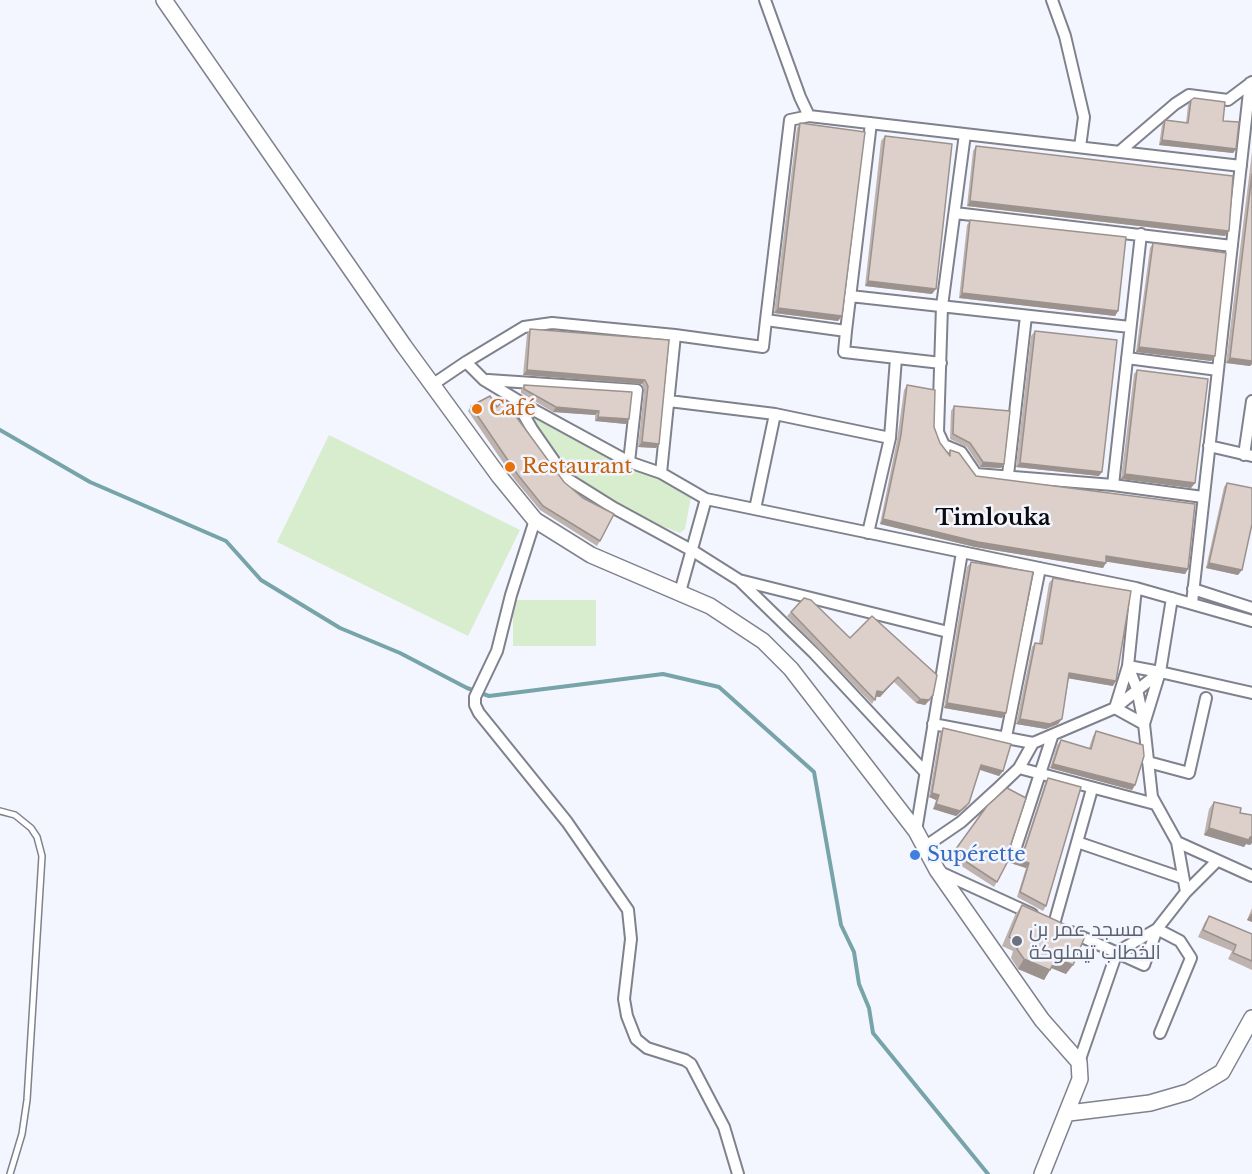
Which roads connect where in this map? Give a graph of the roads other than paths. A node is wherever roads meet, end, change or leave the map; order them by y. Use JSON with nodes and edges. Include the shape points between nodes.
{"nodes":[{"id":1,"x":164,"y":0,"type":"edge"},
{"id":2,"x":765,"y":0,"type":"edge"},
{"id":3,"x":1052,"y":0,"type":"edge"},
{"id":4,"x":1251,"y":83,"type":"edge"},
{"id":5,"x":809,"y":116,"type":"junction"},
{"id":6,"x":871,"y":123,"type":"junction"},
{"id":7,"x":965,"y":134,"type":"junction"},
{"id":8,"x":1080,"y":147,"type":"junction"},
{"id":9,"x":1119,"y":152,"type":"junction"},
{"id":10,"x":1241,"y":166,"type":"junction"},
{"id":11,"x":955,"y":213,"type":"junction"},
{"id":12,"x":1141,"y":234,"type":"junction"},
{"id":13,"x":1232,"y":246,"type":"junction"},
{"id":14,"x":850,"y":296,"type":"junction"},
{"id":15,"x":942,"y":306,"type":"junction"},
{"id":16,"x":1026,"y":316,"type":"junction"},
{"id":17,"x":766,"y":320,"type":"junction"},
{"id":18,"x":1130,"y":327,"type":"junction"},
{"id":19,"x":846,"y":331,"type":"junction"},
{"id":20,"x":675,"y":335,"type":"junction"},
{"id":21,"x":896,"y":358,"type":"junction"},
{"id":22,"x":1127,"y":358,"type":"junction"},
{"id":23,"x":466,"y":363,"type":"junction"},
{"id":24,"x":941,"y":363,"type":"junction"},
{"id":25,"x":1218,"y":370,"type":"junction"},
{"id":26,"x":484,"y":380,"type":"junction"},
{"id":27,"x":432,"y":385,"type":"junction"},
{"id":28,"x":514,"y":398,"type":"junction"},
{"id":29,"x":669,"y":401,"type":"junction"},
{"id":30,"x":1252,"y":401,"type":"edge"},
{"id":31,"x":775,"y":414,"type":"junction"},
{"id":32,"x":890,"y":438,"type":"junction"},
{"id":33,"x":1209,"y":446,"type":"junction"},
{"id":34,"x":1248,"y":455,"type":"edge"},
{"id":35,"x":629,"y":462,"type":"junction"},
{"id":36,"x":661,"y":473,"type":"junction"},
{"id":37,"x":1008,"y":475,"type":"junction"},
{"id":38,"x":1113,"y":485,"type":"junction"},
{"id":39,"x":1203,"y":497,"type":"junction"},
{"id":40,"x":706,"y":499,"type":"junction"},
{"id":41,"x":755,"y":509,"type":"junction"},
{"id":42,"x":535,"y":520,"type":"junction"},
{"id":43,"x":868,"y":532,"type":"junction"},
{"id":44,"x":693,"y":550,"type":"junction"},
{"id":45,"x":962,"y":552,"type":"junction"},
{"id":46,"x":1040,"y":568,"type":"junction"},
{"id":47,"x":739,"y":580,"type":"junction"},
{"id":48,"x":1136,"y":588,"type":"junction"},
{"id":49,"x":1193,"y":590,"type":"junction"},
{"id":50,"x":680,"y":592,"type":"junction"},
{"id":51,"x":1172,"y":598,"type":"junction"},
{"id":52,"x":1192,"y":603,"type":"junction"},
{"id":53,"x":1252,"y":608,"type":"edge"},
{"id":54,"x":1252,"y":621,"type":"edge"},
{"id":55,"x":948,"y":633,"type":"junction"},
{"id":56,"x":1128,"y":666,"type":"junction"},
{"id":57,"x":1160,"y":672,"type":"junction"},
{"id":58,"x":1137,"y":689,"type":"junction"},
{"id":59,"x":1252,"y":693,"type":"edge"},
{"id":60,"x":1206,"y":698,"type":"dead end"},
{"id":61,"x":1115,"y":708,"type":"junction"},
{"id":62,"x":933,"y":724,"type":"junction"},
{"id":63,"x":1144,"y":724,"type":"junction"},
{"id":64,"x":1006,"y":737,"type":"junction"},
{"id":65,"x":1052,"y":737,"type":"junction"},
{"id":66,"x":1033,"y":743,"type":"junction"},
{"id":67,"x":1148,"y":762,"type":"junction"},
{"id":68,"x":1019,"y":768,"type":"junction"},
{"id":69,"x":925,"y":772,"type":"junction"},
{"id":70,"x":1039,"y":773,"type":"junction"},
{"id":71,"x":1092,"y":789,"type":"junction"},
{"id":72,"x":1155,"y":804,"type":"junction"},
{"id":73,"x":0,"y":811,"type":"edge"},
{"id":74,"x":916,"y":831,"type":"junction"},
{"id":75,"x":1077,"y":842,"type":"junction"},
{"id":76,"x":1177,"y":843,"type":"junction"},
{"id":77,"x":923,"y":848,"type":"junction"},
{"id":78,"x":1015,"y":850,"type":"edge"},
{"id":79,"x":1217,"y":861,"type":"junction"},
{"id":80,"x":937,"y":870,"type":"junction"},
{"id":81,"x":1252,"y":876,"type":"edge"},
{"id":82,"x":1182,"y":878,"type":"junction"},
{"id":83,"x":1186,"y":892,"type":"junction"},
{"id":84,"x":1053,"y":924,"type":"junction"},
{"id":85,"x":1157,"y":929,"type":"junction"},
{"id":86,"x":1117,"y":952,"type":"junction"},
{"id":87,"x":1252,"y":1018,"type":"edge"},
{"id":88,"x":1160,"y":1034,"type":"dead end"},
{"id":89,"x":1079,"y":1062,"type":"junction"},
{"id":90,"x":1069,"y":1113,"type":"junction"},
{"id":91,"x":10,"y":1174,"type":"edge"},
{"id":92,"x":738,"y":1174,"type":"edge"},
{"id":93,"x":1042,"y":1174,"type":"edge"}],
"edges":[{"from":1,"to":27,"type":"street"},
{"from":2,"to":5,"type":"street"},
{"from":3,"to":8,"type":"street","via":[[1065,36],[1084,117]]},
{"from":4,"to":9,"type":"street","via":[[1228,100],[1189,95]]},
{"from":4,"to":10,"type":"street"},
{"from":5,"to":6,"type":"street"},
{"from":5,"to":17,"type":"street","via":[[790,120]]},
{"from":6,"to":7,"type":"street"},
{"from":6,"to":14,"type":"street"},
{"from":7,"to":8,"type":"street"},
{"from":7,"to":11,"type":"street"},
{"from":8,"to":9,"type":"street"},
{"from":9,"to":10,"type":"street"},
{"from":10,"to":13,"type":"street"},
{"from":11,"to":12,"type":"street"},
{"from":11,"to":15,"type":"street"},
{"from":12,"to":13,"type":"street"},
{"from":12,"to":18,"type":"street"},
{"from":13,"to":25,"type":"street"},
{"from":14,"to":15,"type":"street"},
{"from":14,"to":19,"type":"street"},
{"from":15,"to":16,"type":"street"},
{"from":15,"to":24,"type":"street"},
{"from":16,"to":18,"type":"street"},
{"from":16,"to":37,"type":"street"},
{"from":17,"to":19,"type":"street"},
{"from":17,"to":20,"type":"street","via":[[763,347]]},
{"from":18,"to":22,"type":"street"},
{"from":19,"to":21,"type":"street","via":[[844,352]]},
{"from":20,"to":23,"type":"street","via":[[552,323],[524,327]]},
{"from":20,"to":29,"type":"street"},
{"from":21,"to":24,"type":"street"},
{"from":21,"to":32,"type":"street"},
{"from":22,"to":25,"type":"street"},
{"from":22,"to":38,"type":"street"},
{"from":23,"to":26,"type":"street"},
{"from":23,"to":27,"type":"street"},
{"from":24,"to":37,"type":"street","via":[[938,432],[944,445],[961,452],[976,474]]},
{"from":25,"to":33,"type":"street"},
{"from":26,"to":28,"type":"street"},
{"from":26,"to":35,"type":"street","via":[[637,390]]},
{"from":27,"to":42,"type":"street"},
{"from":28,"to":35,"type":"street"},
{"from":28,"to":44,"type":"street","via":[[566,478]]},
{"from":29,"to":31,"type":"street"},
{"from":29,"to":36,"type":"street"},
{"from":30,"to":34,"type":"street"},
{"from":31,"to":32,"type":"street"},
{"from":31,"to":41,"type":"street"},
{"from":32,"to":43,"type":"street"},
{"from":33,"to":34,"type":"street"},
{"from":33,"to":39,"type":"street"},
{"from":35,"to":36,"type":"street"},
{"from":36,"to":40,"type":"street"},
{"from":37,"to":38,"type":"street"},
{"from":38,"to":39,"type":"street"},
{"from":39,"to":49,"type":"street"},
{"from":40,"to":41,"type":"street"},
{"from":40,"to":44,"type":"street"},
{"from":41,"to":43,"type":"street"},
{"from":42,"to":50,"type":"street","via":[[583,551]]},
{"from":42,"to":92,"type":"street","via":[[510,595],[497,651],[475,697],[475,705],[621,897],[631,928],[624,999],[636,1039],[647,1048],[691,1064],[727,1133]]},
{"from":43,"to":45,"type":"street"},
{"from":44,"to":47,"type":"street"},
{"from":44,"to":50,"type":"street"},
{"from":45,"to":46,"type":"street"},
{"from":45,"to":55,"type":"street"},
{"from":46,"to":48,"type":"street"},
{"from":46,"to":64,"type":"street"},
{"from":47,"to":55,"type":"street"},
{"from":47,"to":69,"type":"street","via":[[815,654]]},
{"from":48,"to":51,"type":"street"},
{"from":48,"to":56,"type":"street"},
{"from":49,"to":52,"type":"street"},
{"from":49,"to":53,"type":"street"},
{"from":50,"to":74,"type":"street","via":[[731,618],[791,669]]},
{"from":51,"to":52,"type":"street"},
{"from":51,"to":57,"type":"street"},
{"from":52,"to":54,"type":"street"},
{"from":55,"to":62,"type":"street"},
{"from":56,"to":57,"type":"street"},
{"from":56,"to":58,"type":"street"},
{"from":56,"to":61,"type":"street"},
{"from":57,"to":58,"type":"street"},
{"from":57,"to":59,"type":"street"},
{"from":57,"to":63,"type":"street"},
{"from":58,"to":61,"type":"street"},
{"from":58,"to":63,"type":"street"},
{"from":60,"to":67,"type":"street","via":[[1189,773]]},
{"from":61,"to":63,"type":"street"},
{"from":61,"to":65,"type":"street"},
{"from":62,"to":64,"type":"street"},
{"from":62,"to":69,"type":"street"},
{"from":63,"to":67,"type":"street"},
{"from":64,"to":66,"type":"street"},
{"from":65,"to":66,"type":"street"},
{"from":65,"to":70,"type":"street"},
{"from":66,"to":68,"type":"street"},
{"from":67,"to":72,"type":"street"},
{"from":68,"to":70,"type":"street"},
{"from":68,"to":77,"type":"street","via":[[961,822]]},
{"from":69,"to":74,"type":"street"},
{"from":70,"to":71,"type":"street"},
{"from":70,"to":78,"type":"street"},
{"from":71,"to":72,"type":"street"},
{"from":71,"to":75,"type":"street"},
{"from":72,"to":76,"type":"street"},
{"from":73,"to":91,"type":"lane","via":[[31,828],[42,856],[27,1100]]},
{"from":74,"to":77,"type":"street"},
{"from":75,"to":82,"type":"street"},
{"from":75,"to":84,"type":"street"},
{"from":76,"to":79,"type":"street"},
{"from":76,"to":82,"type":"street"},
{"from":77,"to":80,"type":"street"},
{"from":79,"to":81,"type":"street"},
{"from":79,"to":83,"type":"street"},
{"from":80,"to":84,"type":"street"},
{"from":80,"to":89,"type":"street","via":[[1042,1020]]},
{"from":82,"to":83,"type":"street"},
{"from":83,"to":85,"type":"street"},
{"from":84,"to":86,"type":"street"},
{"from":85,"to":86,"type":"street"},
{"from":85,"to":86,"type":"street","via":[[1144,965]]},
{"from":85,"to":88,"type":"street","via":[[1180,941],[1191,958]]},
{"from":86,"to":89,"type":"street"},
{"from":87,"to":90,"type":"street","via":[[1222,1072],[1188,1092],[1115,1109]]},
{"from":89,"to":90,"type":"street","via":[[1080,1079]]},
{"from":90,"to":93,"type":"street"}]}
